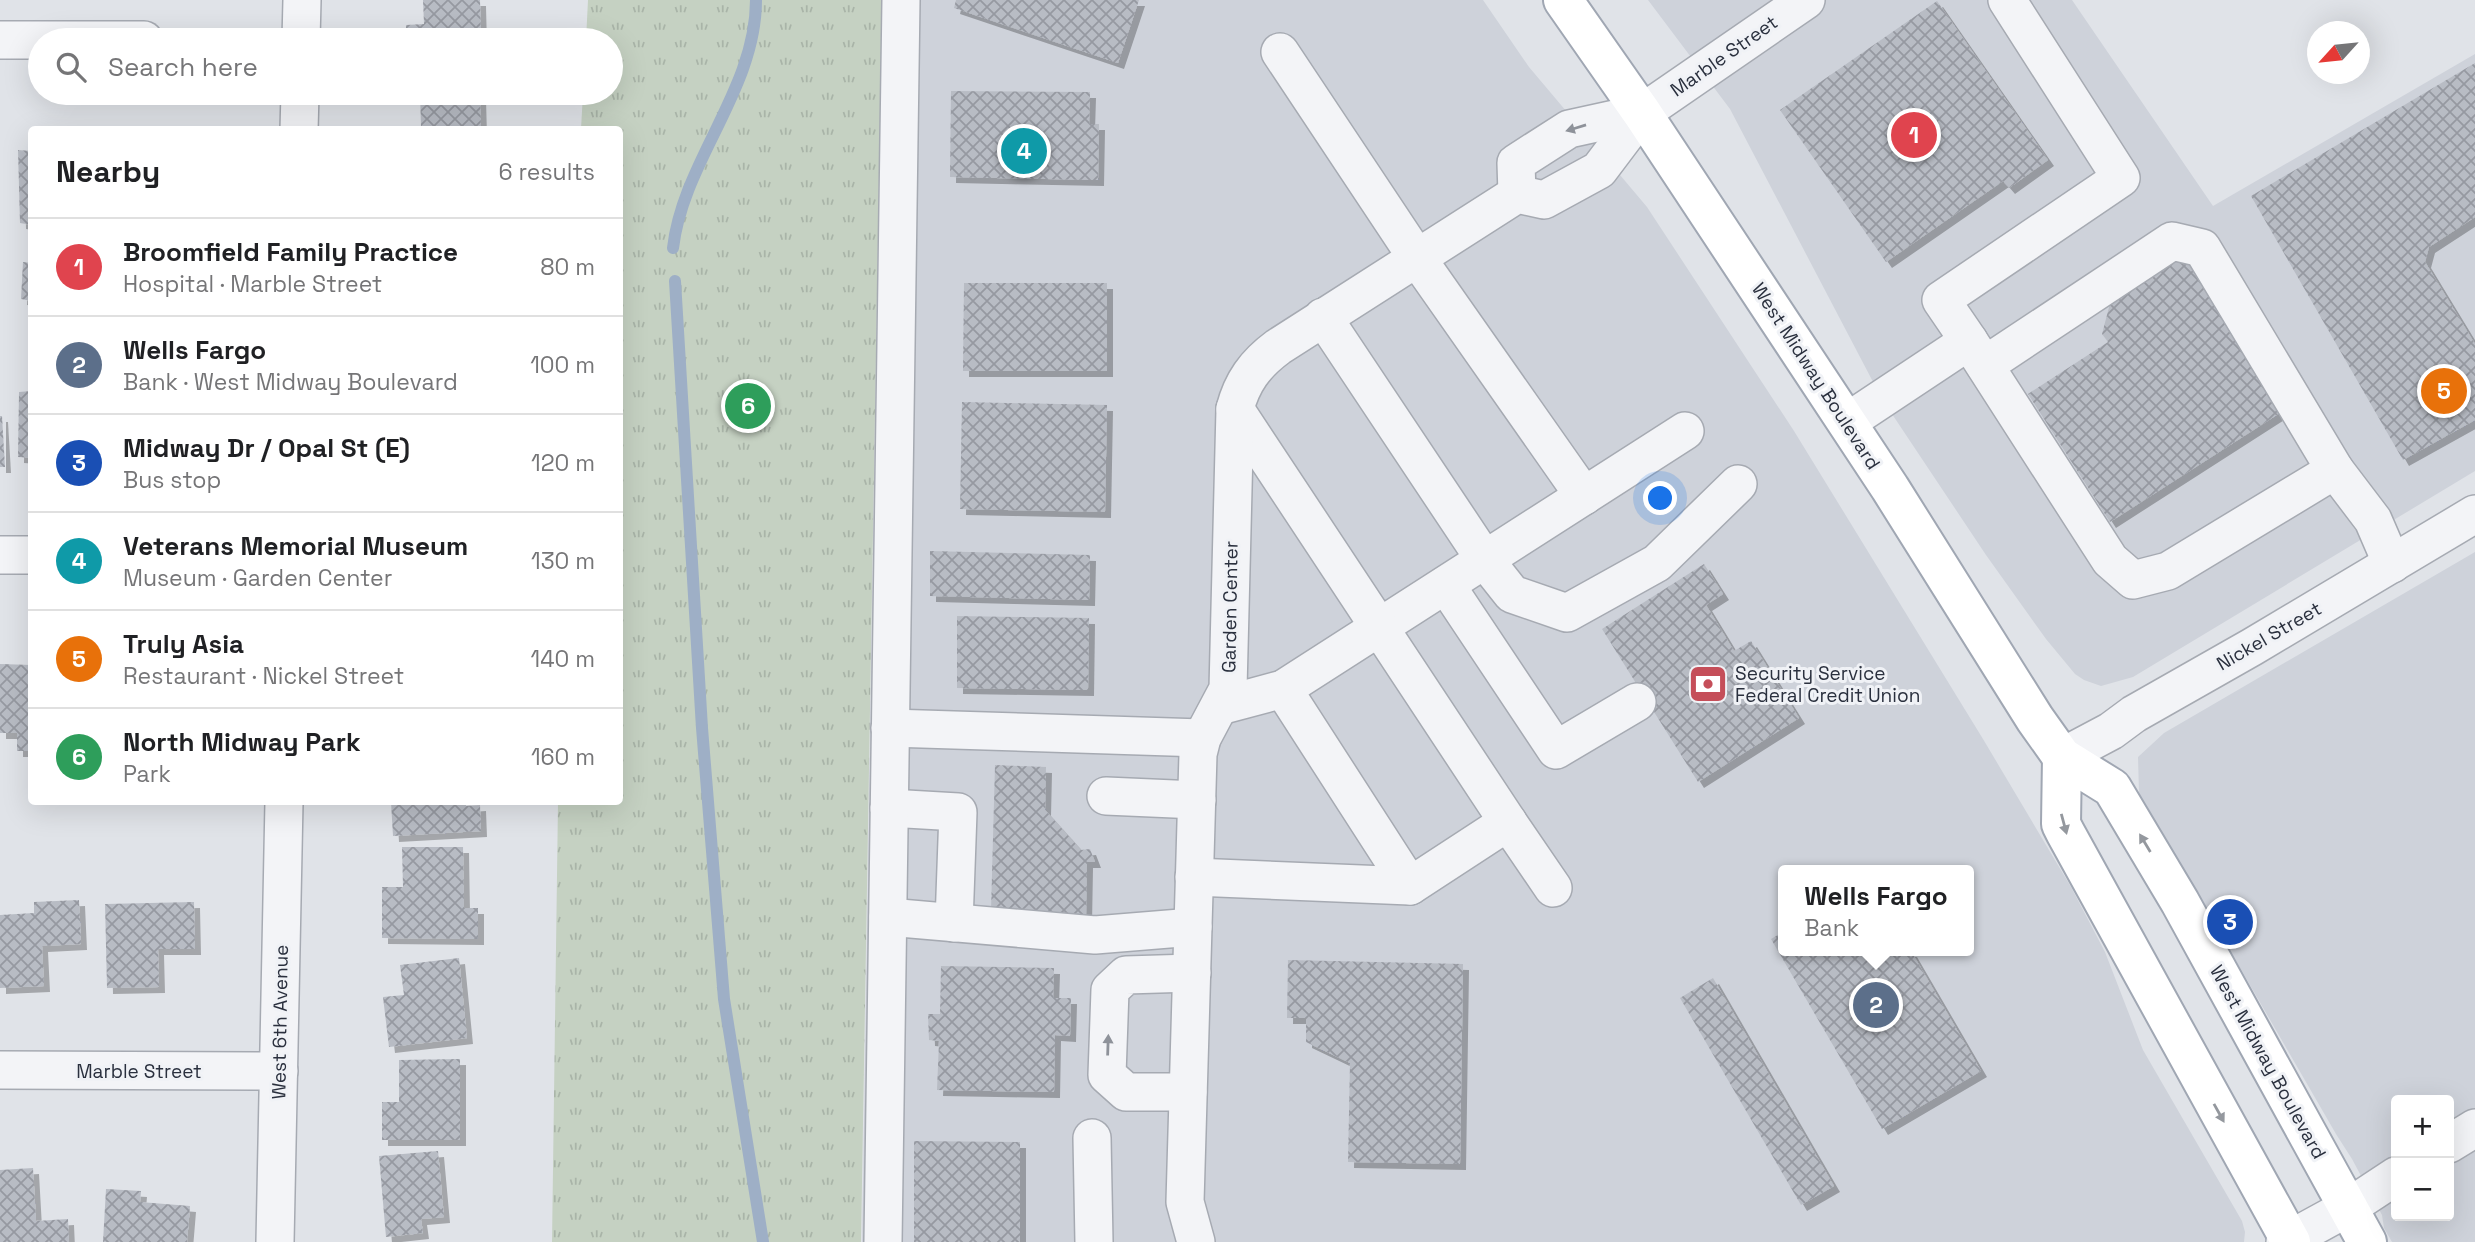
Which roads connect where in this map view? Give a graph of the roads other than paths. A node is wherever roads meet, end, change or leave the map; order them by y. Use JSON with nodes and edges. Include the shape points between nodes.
{"nodes":[{"id":1,"x":302,"y":0,"type":"edge"},
{"id":2,"x":901,"y":0,"type":"edge"},
{"id":3,"x":1563,"y":0,"type":"edge"},
{"id":4,"x":1806,"y":0,"type":"edge"},
{"id":5,"x":2007,"y":0,"type":"edge"},
{"id":6,"x":301,"y":28,"type":"edge"},
{"id":7,"x":0,"y":40,"type":"edge"},
{"id":8,"x":28,"y":40,"type":"edge"},
{"id":9,"x":1280,"y":52,"type":"dead end"},
{"id":10,"x":300,"y":105,"type":"edge"},
{"id":11,"x":1642,"y":113,"type":"junction"},
{"id":12,"x":299,"y":126,"type":"edge"},
{"id":13,"x":1517,"y":194,"type":"junction"},
{"id":14,"x":1417,"y":258,"type":"junction"},
{"id":15,"x":1323,"y":317,"type":"junction"},
{"id":16,"x":1977,"y":353,"type":"junction"},
{"id":17,"x":1235,"y":410,"type":"junction"},
{"id":18,"x":1847,"y":422,"type":"junction"},
{"id":19,"x":1685,"y":431,"type":"dead end"},
{"id":20,"x":2335,"y":470,"type":"junction"},
{"id":21,"x":1738,"y":484,"type":"dead end"},
{"id":22,"x":1584,"y":496,"type":"junction"},
{"id":23,"x":2475,"y":514,"type":"edge"},
{"id":24,"x":0,"y":555,"type":"edge"},
{"id":25,"x":28,"y":555,"type":"edge"},
{"id":26,"x":1485,"y":560,"type":"junction"},
{"id":27,"x":2392,"y":564,"type":"junction"},
{"id":28,"x":1446,"y":585,"type":"junction"},
{"id":29,"x":1379,"y":628,"type":"junction"},
{"id":30,"x":1283,"y":689,"type":"junction"},
{"id":31,"x":1637,"y":702,"type":"dead end"},
{"id":32,"x":1220,"y":706,"type":"junction"},
{"id":33,"x":890,"y":729,"type":"junction"},
{"id":34,"x":1202,"y":738,"type":"junction"},
{"id":35,"x":2062,"y":757,"type":"junction"},
{"id":36,"x":1106,"y":796,"type":"dead end"},
{"id":37,"x":1197,"y":800,"type":"junction"},
{"id":38,"x":284,"y":805,"type":"edge"},
{"id":39,"x":889,"y":807,"type":"junction"},
{"id":40,"x":1508,"y":822,"type":"junction"},
{"id":41,"x":1194,"y":877,"type":"junction"},
{"id":42,"x":1410,"y":886,"type":"junction"},
{"id":43,"x":1553,"y":888,"type":"dead end"},
{"id":44,"x":888,"y":917,"type":"junction"},
{"id":45,"x":954,"y":923,"type":"junction"},
{"id":46,"x":1193,"y":927,"type":"junction"},
{"id":47,"x":1192,"y":973,"type":"junction"},
{"id":48,"x":0,"y":1070,"type":"edge"},
{"id":49,"x":279,"y":1071,"type":"junction"},
{"id":50,"x":1188,"y":1092,"type":"junction"},
{"id":51,"x":2475,"y":1128,"type":"edge"},
{"id":52,"x":1092,"y":1138,"type":"dead end"},
{"id":53,"x":2454,"y":1141,"type":"edge"},
{"id":54,"x":2391,"y":1179,"type":"edge"},
{"id":55,"x":2349,"y":1207,"type":"junction"},
{"id":56,"x":2288,"y":1241,"type":"edge"},
{"id":57,"x":275,"y":1242,"type":"edge"},
{"id":58,"x":883,"y":1242,"type":"edge"},
{"id":59,"x":1094,"y":1242,"type":"edge"},
{"id":60,"x":1196,"y":1242,"type":"edge"},
{"id":61,"x":2367,"y":1242,"type":"edge"}],
"edges":[{"from":1,"to":6,"type":"street"},
{"from":2,"to":33,"type":"street"},
{"from":3,"to":11,"type":"main road","name":"West Midway Boulevard"},
{"from":4,"to":11,"type":"street","name":"Marble Street"},
{"from":5,"to":16,"type":"street","via":[[2121,178],[1941,300]]},
{"from":7,"to":8,"type":"street"},
{"from":9,"to":14,"type":"street"},
{"from":10,"to":12,"type":"street"},
{"from":11,"to":13,"type":"street","via":[[1599,170],[1544,200]]},
{"from":11,"to":13,"type":"street","one_way":true,"via":[[1569,129],[1549,141],[1516,163]]},
{"from":11,"to":18,"type":"main road","name":"West Midway Boulevard"},
{"from":13,"to":14,"type":"street","name":"Garden Center"},
{"from":14,"to":15,"type":"street","name":"Garden Center"},
{"from":14,"to":22,"type":"street"},
{"from":15,"to":17,"type":"street","name":"Garden Center","via":[[1254,368]]},
{"from":15,"to":26,"type":"street"},
{"from":16,"to":18,"type":"street"},
{"from":16,"to":20,"type":"street","via":[[2110,560],[2133,580],[2168,571]]},
{"from":16,"to":20,"type":"street","via":[[2172,241],[2202,248]]},
{"from":17,"to":29,"type":"street"},
{"from":17,"to":32,"type":"street","name":"Garden Center","via":[[1228,688]]},
{"from":18,"to":35,"type":"main road","name":"West Midway Boulevard"},
{"from":19,"to":22,"type":"street"},
{"from":20,"to":27,"type":"street","via":[[2373,520]]},
{"from":21,"to":26,"type":"street","via":[[1657,563],[1567,613],[1512,594]]},
{"from":22,"to":26,"type":"street"},
{"from":23,"to":27,"type":"street","name":"Nickel Street"},
{"from":24,"to":25,"type":"street"},
{"from":26,"to":28,"type":"street"},
{"from":27,"to":35,"type":"street","name":"Nickel Street"},
{"from":28,"to":29,"type":"street"},
{"from":28,"to":31,"type":"street","via":[[1556,750]]},
{"from":29,"to":30,"type":"street"},
{"from":29,"to":40,"type":"street"},
{"from":30,"to":32,"type":"street"},
{"from":30,"to":42,"type":"street"},
{"from":32,"to":34,"type":"street","name":"Garden Center"},
{"from":33,"to":34,"type":"street"},
{"from":33,"to":39,"type":"street"},
{"from":34,"to":37,"type":"street","name":"Garden Center"},
{"from":55,"to":35,"type":"main road","name":"West Midway Boulevard","one_way":true,"via":[[2112,788]]},
{"from":35,"to":56,"type":"main road","one_way":true,"via":[[2061,824]]},
{"from":36,"to":37,"type":"street"},
{"from":37,"to":41,"type":"street","name":"Garden Center"},
{"from":38,"to":49,"type":"street","name":"West 6th Avenue"},
{"from":39,"to":44,"type":"street"},
{"from":39,"to":45,"type":"street","via":[[958,812]]},
{"from":40,"to":42,"type":"street"},
{"from":40,"to":43,"type":"street"},
{"from":41,"to":42,"type":"street"},
{"from":41,"to":46,"type":"street","name":"Garden Center"},
{"from":44,"to":45,"type":"street"},
{"from":44,"to":58,"type":"street"},
{"from":45,"to":46,"type":"street","via":[[1095,935]]},
{"from":46,"to":47,"type":"street","name":"Garden Center"},
{"from":47,"to":50,"type":"street","name":"Garden Center"},
{"from":50,"to":47,"type":"street","one_way":true,"via":[[1126,1092],[1107,1075],[1110,990],[1126,975]]},
{"from":48,"to":49,"type":"street","name":"Marble Street"},
{"from":49,"to":57,"type":"street","name":"West 6th Avenue"},
{"from":50,"to":60,"type":"street","name":"Garden Center","via":[[1185,1202]]},
{"from":51,"to":53,"type":"street"},
{"from":52,"to":59,"type":"street"},
{"from":54,"to":55,"type":"street"},
{"from":55,"to":56,"type":"street"},
{"from":55,"to":61,"type":"main road","name":"West Midway Boulevard"}]}
